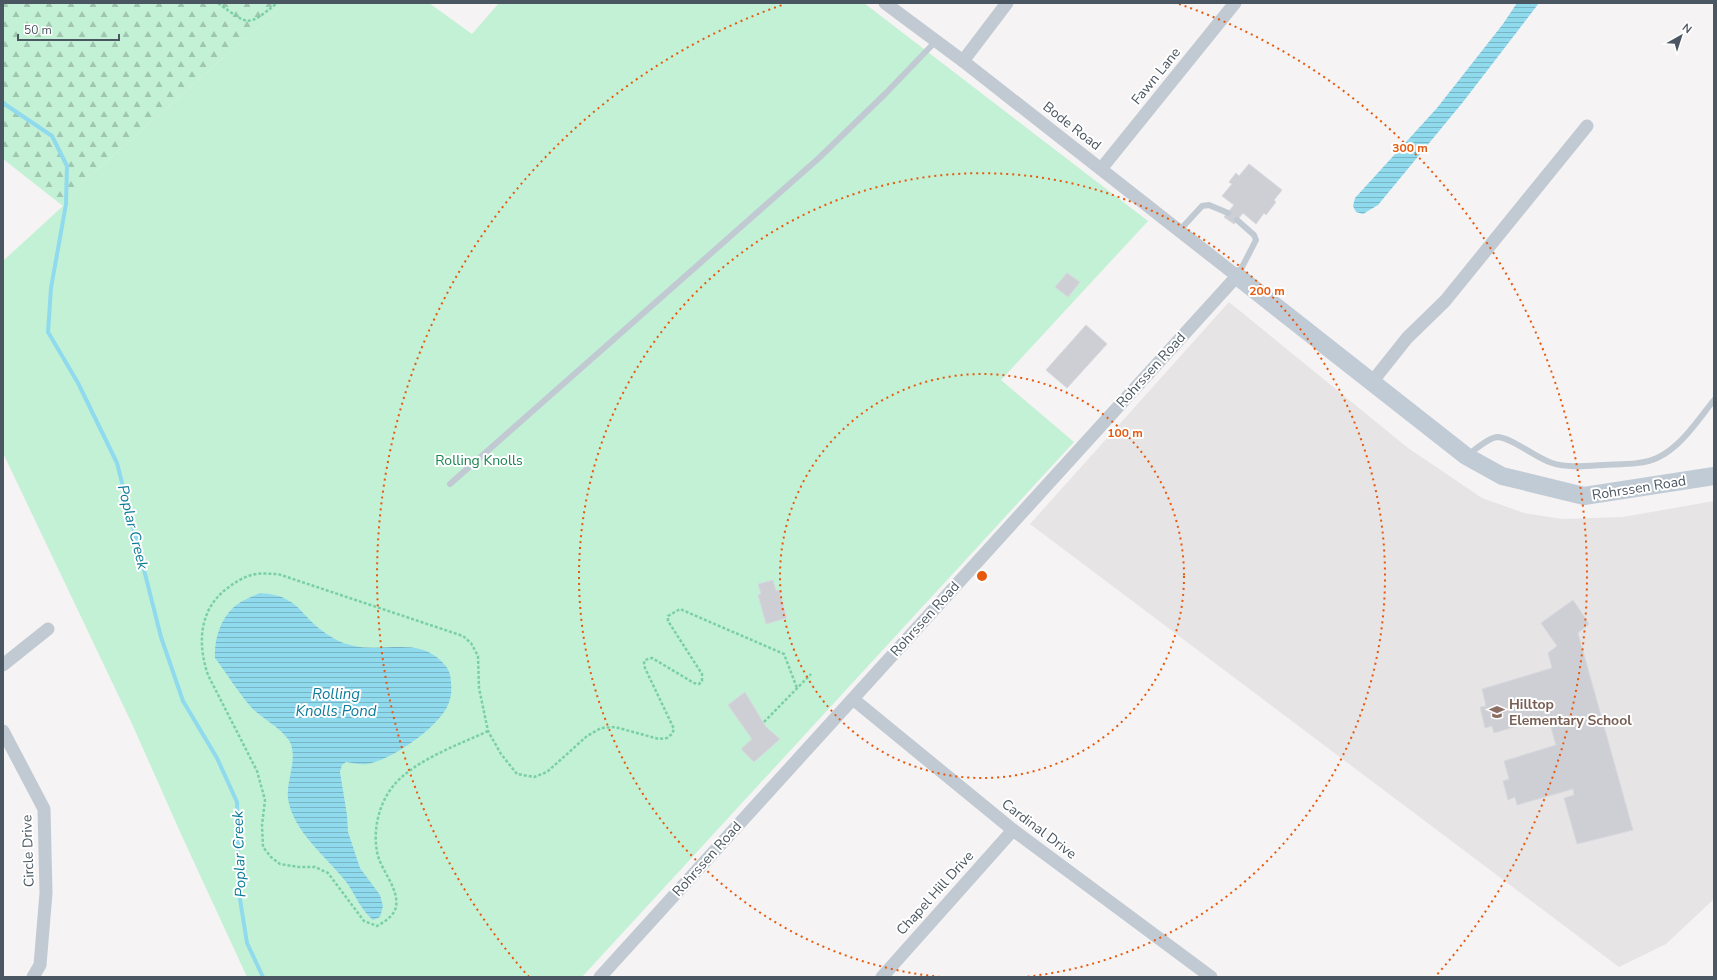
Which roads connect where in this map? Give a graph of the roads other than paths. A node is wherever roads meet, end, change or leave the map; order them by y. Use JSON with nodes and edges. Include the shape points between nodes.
{"nodes":[{"id":1,"x":885,"y":3,"type":"edge"},
{"id":2,"x":1006,"y":3,"type":"edge"},
{"id":3,"x":1235,"y":3,"type":"edge"},
{"id":4,"x":936,"y":41,"type":"junction"},
{"id":5,"x":963,"y":61,"type":"junction"},
{"id":6,"x":1587,"y":126,"type":"dead end"},
{"id":7,"x":1101,"y":169,"type":"junction"},
{"id":8,"x":1228,"y":213,"type":"dead end"},
{"id":9,"x":1237,"y":220,"type":"dead end"},
{"id":10,"x":1179,"y":232,"type":"junction"},
{"id":11,"x":1237,"y":276,"type":"junction"},
{"id":12,"x":1372,"y":382,"type":"junction"},
{"id":13,"x":1714,"y":400,"type":"edge"},
{"id":14,"x":1466,"y":456,"type":"junction"},
{"id":15,"x":1714,"y":476,"type":"edge"},
{"id":16,"x":450,"y":484,"type":"dead end"},
{"id":17,"x":48,"y":629,"type":"dead end"},
{"id":18,"x":3,"y":665,"type":"edge"},
{"id":19,"x":853,"y":699,"type":"junction"},
{"id":20,"x":3,"y":731,"type":"edge"},
{"id":21,"x":1012,"y":830,"type":"junction"},
{"id":22,"x":33,"y":977,"type":"edge"},
{"id":23,"x":600,"y":977,"type":"edge"},
{"id":24,"x":882,"y":977,"type":"edge"},
{"id":25,"x":1211,"y":977,"type":"edge"}],
"edges":[{"from":1,"to":4,"type":"street","name":"Bode Road"},
{"from":2,"to":5,"type":"street"},
{"from":3,"to":7,"type":"street","name":"Fawn Lane"},
{"from":4,"to":5,"type":"street","name":"Bode Road"},
{"from":4,"to":16,"type":"lane","via":[[819,158]]},
{"from":5,"to":7,"type":"street","name":"Bode Road"},
{"from":6,"to":12,"type":"street","via":[[1445,301],[1407,338]]},
{"from":7,"to":10,"type":"street","name":"Bode Road"},
{"from":8,"to":10,"type":"lane","via":[[1209,205],[1202,206]]},
{"from":9,"to":11,"type":"lane","via":[[1256,240]]},
{"from":10,"to":11,"type":"street","name":"Bode Road"},
{"from":11,"to":12,"type":"street","name":"Rohrssen Road"},
{"from":11,"to":19,"type":"street","name":"Rohrssen Road"},
{"from":12,"to":14,"type":"street","name":"Rohrssen Road"},
{"from":13,"to":14,"type":"lane","via":[[1682,439],[1656,459],[1580,466],[1553,463],[1506,438],[1496,437]]},
{"from":14,"to":15,"type":"street","name":"Rohrssen Road","via":[[1502,476],[1584,496]]},
{"from":17,"to":18,"type":"street"},
{"from":19,"to":21,"type":"street","name":"Cardinal Drive"},
{"from":19,"to":23,"type":"street","name":"Rohrssen Road"},
{"from":20,"to":22,"type":"street","name":"Circle Drive","via":[[44,808],[46,893],[40,965]]},
{"from":21,"to":24,"type":"street","name":"Chapel Hill Drive"},
{"from":21,"to":25,"type":"street","name":"Cardinal Drive"}]}
